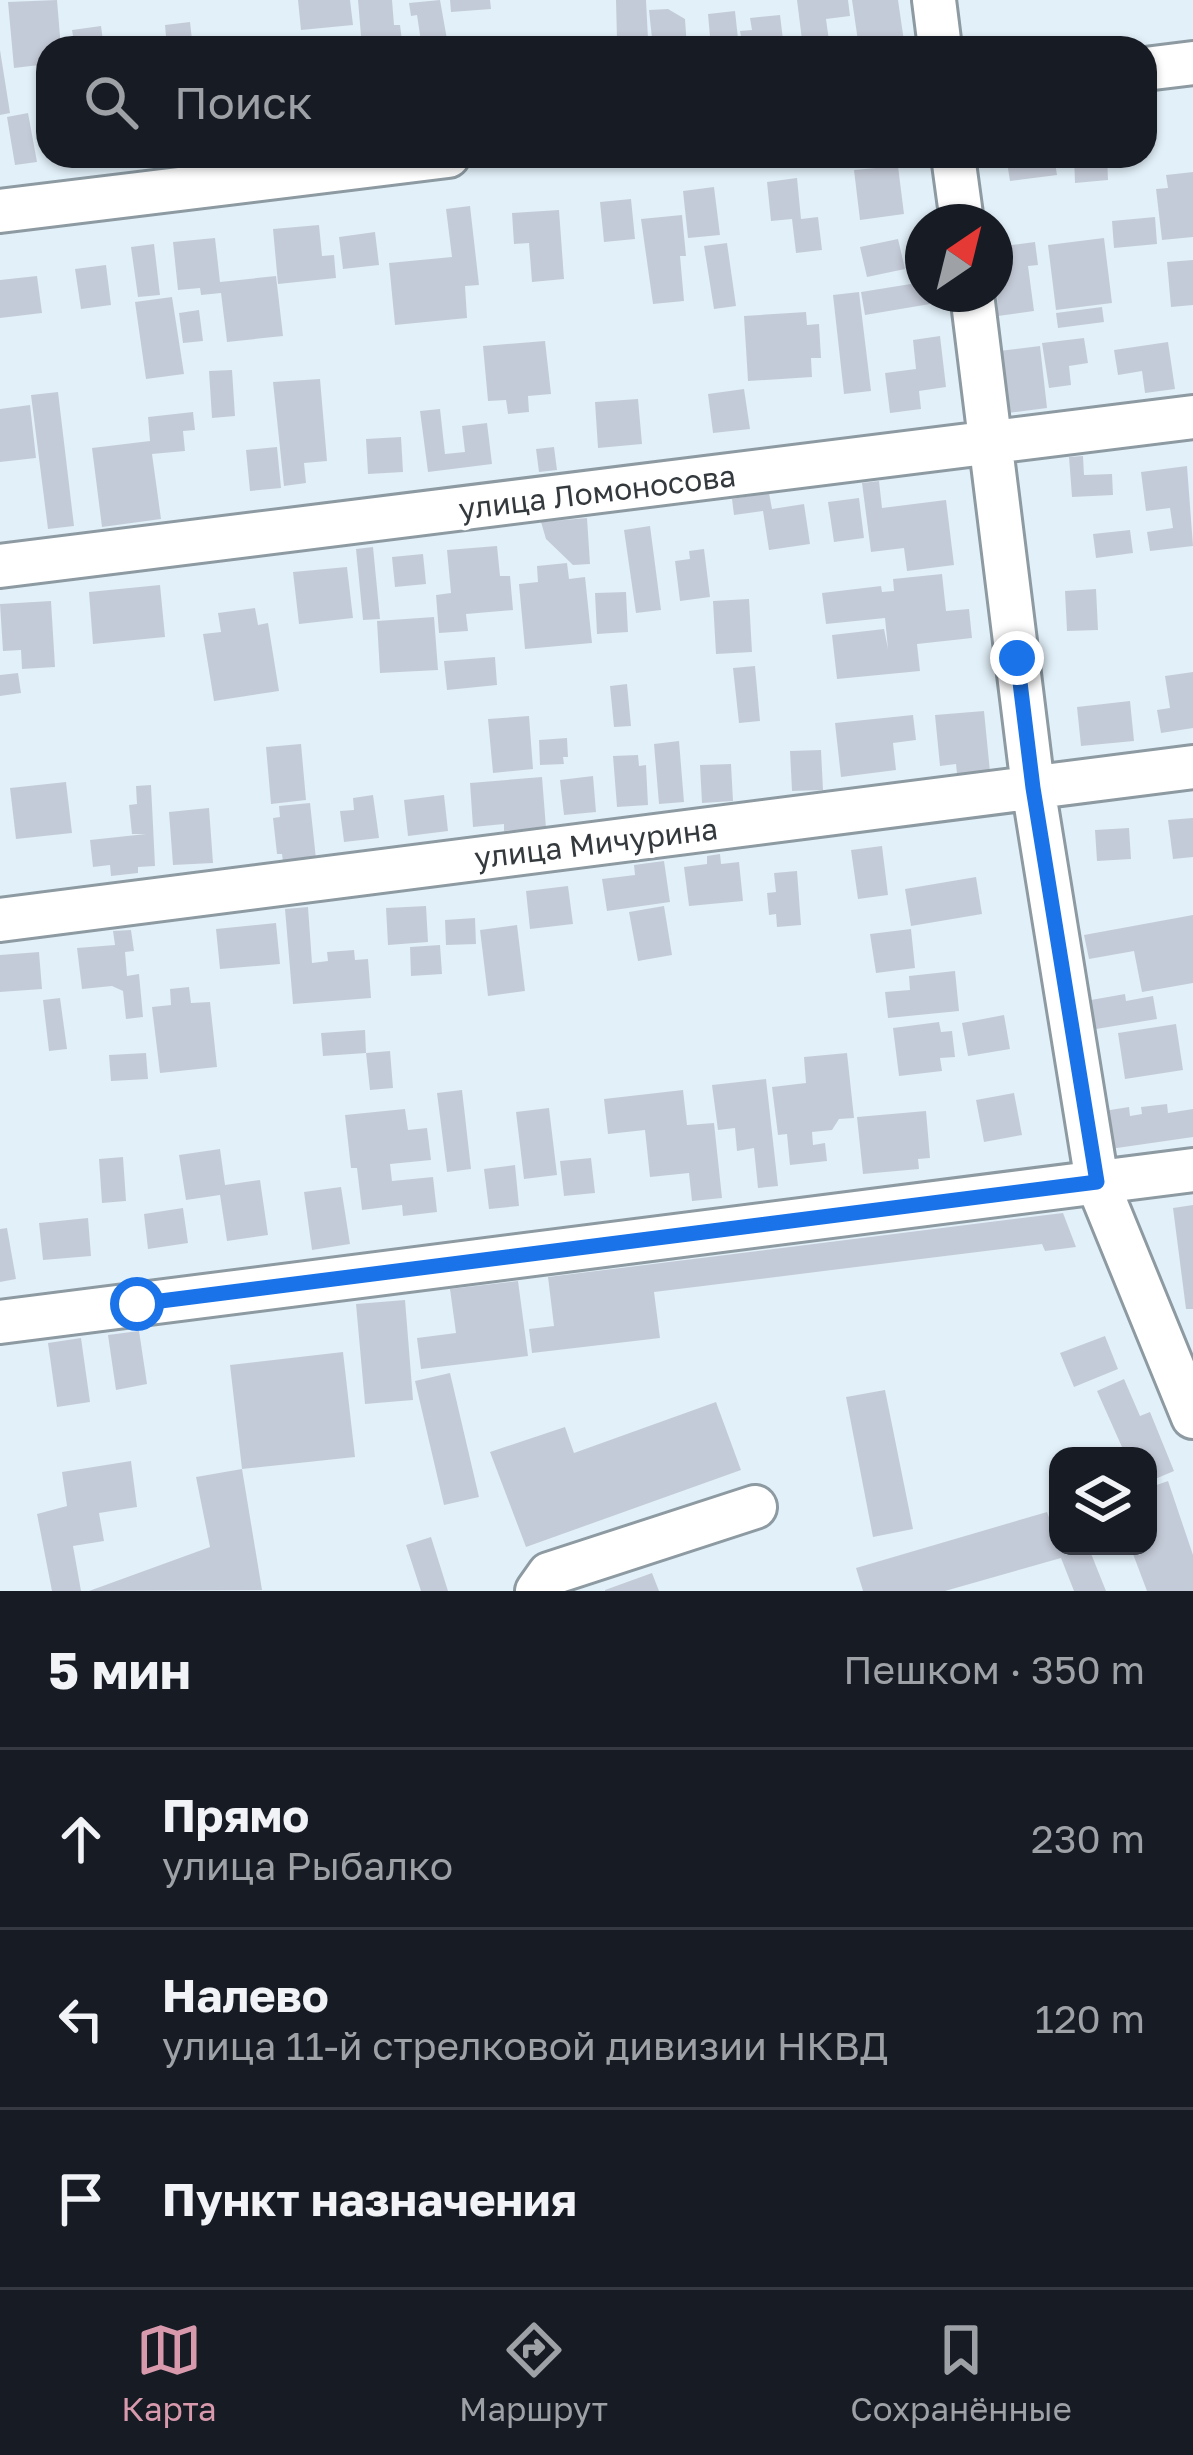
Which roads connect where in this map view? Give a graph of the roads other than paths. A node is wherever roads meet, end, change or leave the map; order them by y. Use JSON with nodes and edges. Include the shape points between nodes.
{"nodes":[{"id":1,"x":934,"y":0,"type":"edge"},
{"id":2,"x":938,"y":36,"type":"edge"},
{"id":3,"x":1193,"y":63,"type":"edge"},
{"id":4,"x":1157,"y":68,"type":"edge"},
{"id":5,"x":350,"y":168,"type":"edge"},
{"id":6,"x":955,"y":168,"type":"edge"},
{"id":7,"x":960,"y":204,"type":"edge"},
{"id":8,"x":0,"y":211,"type":"edge"},
{"id":9,"x":974,"y":312,"type":"edge"},
{"id":10,"x":1193,"y":417,"type":"edge"},
{"id":11,"x":991,"y":443,"type":"junction"},
{"id":12,"x":0,"y":566,"type":"edge"},
{"id":13,"x":1193,"y":767,"type":"edge"},
{"id":14,"x":1033,"y":788,"type":"junction"},
{"id":15,"x":0,"y":920,"type":"edge"},
{"id":16,"x":1193,"y":1170,"type":"edge"},
{"id":17,"x":1097,"y":1182,"type":"junction"},
{"id":18,"x":0,"y":1322,"type":"edge"},
{"id":19,"x":1193,"y":1418,"type":"edge"},
{"id":20,"x":755,"y":1507,"type":"dead end"},
{"id":21,"x":537,"y":1591,"type":"edge"}],
"edges":[{"from":1,"to":2,"type":"street"},
{"from":3,"to":4,"type":"street"},
{"from":5,"to":8,"type":"street"},
{"from":6,"to":7,"type":"street"},
{"from":9,"to":11,"type":"street"},
{"from":10,"to":11,"type":"street","name":"улица Ломоносова"},
{"from":11,"to":12,"type":"street","name":"улица Ломоносова"},
{"from":11,"to":14,"type":"street"},
{"from":13,"to":14,"type":"street","name":"улица Мичурина"},
{"from":14,"to":15,"type":"street","name":"улица Мичурина"},
{"from":14,"to":17,"type":"street"},
{"from":16,"to":17,"type":"street"},
{"from":17,"to":18,"type":"street"},
{"from":17,"to":19,"type":"street"},
{"from":20,"to":21,"type":"street","via":[[549,1574]]}]}
